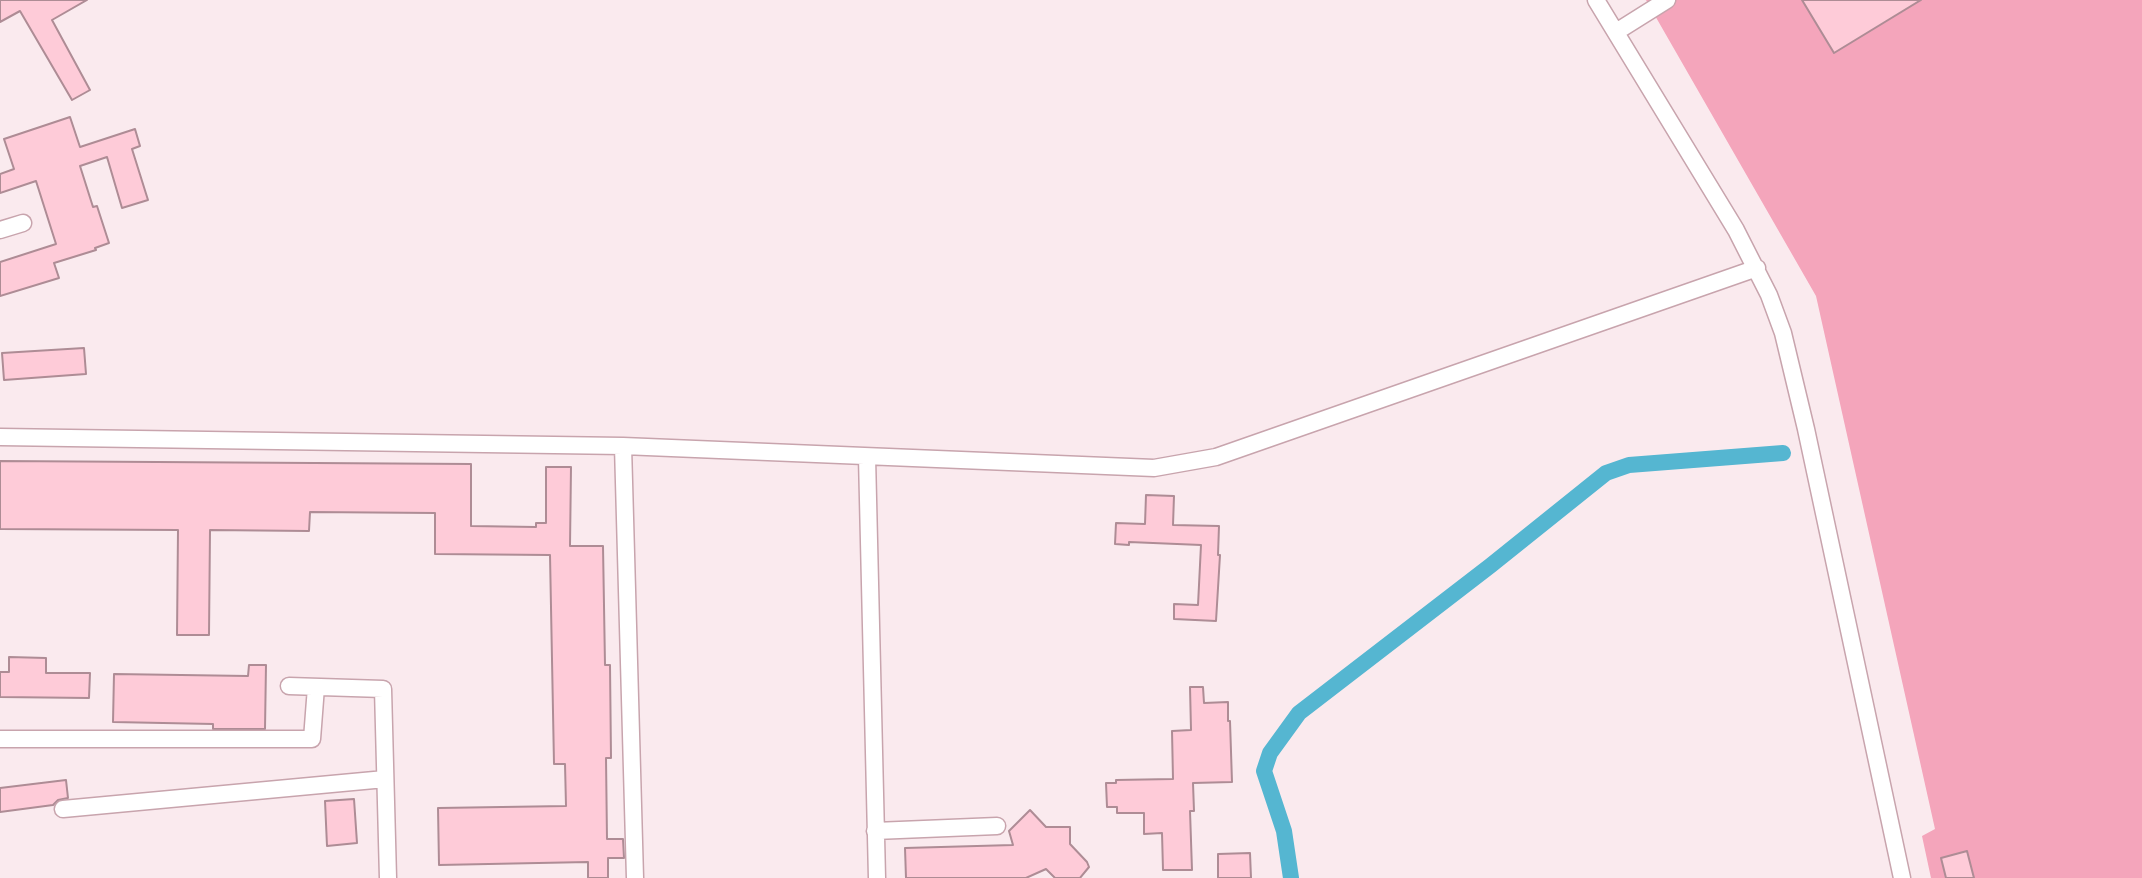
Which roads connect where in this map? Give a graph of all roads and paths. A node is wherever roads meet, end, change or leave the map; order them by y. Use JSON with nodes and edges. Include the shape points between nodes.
{"nodes":[{"id":1,"x":1596,"y":0,"type":"edge"},
{"id":2,"x":1667,"y":0,"type":"edge"},
{"id":3,"x":1616,"y":32,"type":"junction"},
{"id":4,"x":23,"y":223,"type":"dead end"},
{"id":5,"x":0,"y":230,"type":"edge"},
{"id":6,"x":1757,"y":268,"type":"junction"},
{"id":7,"x":0,"y":437,"type":"edge"},
{"id":8,"x":623,"y":446,"type":"junction"},
{"id":9,"x":867,"y":457,"type":"junction"},
{"id":10,"x":289,"y":686,"type":"dead end"},
{"id":11,"x":316,"y":687,"type":"junction"},
{"id":12,"x":0,"y":739,"type":"edge"},
{"id":13,"x":385,"y":779,"type":"junction"},
{"id":14,"x":63,"y":808,"type":"dead end"},
{"id":15,"x":997,"y":826,"type":"dead end"},
{"id":16,"x":875,"y":831,"type":"junction"},
{"id":17,"x":388,"y":878,"type":"edge"},
{"id":18,"x":635,"y":878,"type":"edge"},
{"id":19,"x":877,"y":878,"type":"edge"},
{"id":20,"x":1902,"y":878,"type":"edge"}],
"edges":[{"from":1,"to":3,"type":"street"},
{"from":2,"to":3,"type":"street"},
{"from":3,"to":6,"type":"street"},
{"from":4,"to":5,"type":"street"},
{"from":6,"to":9,"type":"street","via":[[1216,457],[1154,468]]},
{"from":6,"to":20,"type":"street","via":[[1783,333],[1803,417]]},
{"from":7,"to":8,"type":"street"},
{"from":8,"to":9,"type":"street"},
{"from":8,"to":18,"type":"street"},
{"from":9,"to":16,"type":"street"},
{"from":10,"to":11,"type":"street"},
{"from":11,"to":12,"type":"street","via":[[312,739]]},
{"from":11,"to":13,"type":"street","via":[[383,689]]},
{"from":13,"to":14,"type":"street"},
{"from":13,"to":17,"type":"street"},
{"from":15,"to":16,"type":"street"},
{"from":16,"to":19,"type":"street"}]}
